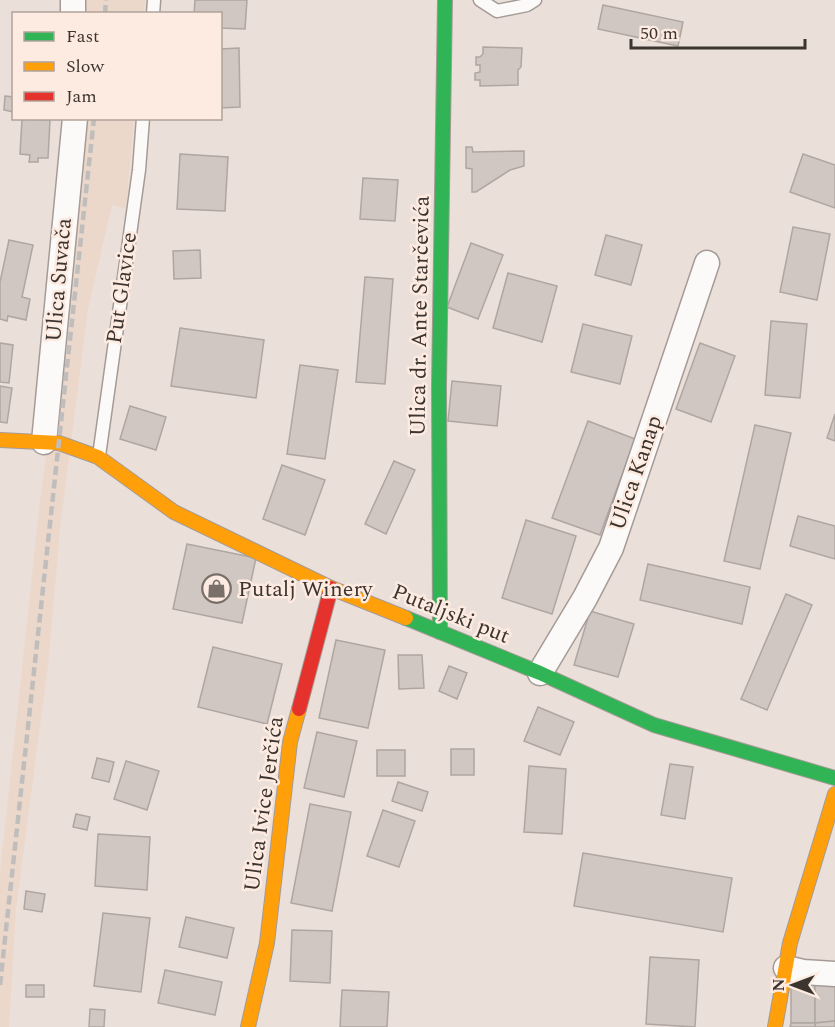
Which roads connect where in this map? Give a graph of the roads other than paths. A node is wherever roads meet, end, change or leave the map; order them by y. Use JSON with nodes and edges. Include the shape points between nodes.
{"nodes":[{"id":1,"x":445,"y":0,"type":"edge"},
{"id":2,"x":480,"y":0,"type":"edge"},
{"id":3,"x":535,"y":0,"type":"edge"},
{"id":4,"x":75,"y":120,"type":"edge"},
{"id":5,"x":143,"y":120,"type":"edge"},
{"id":6,"x":707,"y":263,"type":"dead end"},
{"id":7,"x":0,"y":440,"type":"edge"},
{"id":8,"x":44,"y":442,"type":"junction"},
{"id":9,"x":99,"y":457,"type":"junction"},
{"id":10,"x":331,"y":588,"type":"junction"},
{"id":11,"x":440,"y":632,"type":"junction"},
{"id":12,"x":540,"y":673,"type":"junction"},
{"id":13,"x":835,"y":778,"type":"edge"},
{"id":14,"x":835,"y":794,"type":"edge"},
{"id":15,"x":786,"y":969,"type":"junction"},
{"id":16,"x":835,"y":974,"type":"edge"},
{"id":17,"x":248,"y":1027,"type":"edge"},
{"id":18,"x":774,"y":1027,"type":"edge"}],
"edges":[{"from":1,"to":11,"type":"street","name":"Ulica dr. Ante Starčevića"},
{"from":2,"to":3,"type":"lane","via":[[497,11]]},
{"from":4,"to":8,"type":"street","name":"Ulica Suvača"},
{"from":5,"to":9,"type":"lane","name":"Put Glavice"},
{"from":6,"to":12,"type":"street","name":"Ulica Kanap","via":[[611,548]]},
{"from":7,"to":8,"type":"street","name":"Putaljski put"},
{"from":8,"to":9,"type":"street","name":"Putaljski put"},
{"from":9,"to":10,"type":"street","name":"Putaljski put","via":[[174,513]]},
{"from":10,"to":11,"type":"street","name":"Putaljski put"},
{"from":10,"to":17,"type":"street","name":"Ulica Ivice Jerčića","via":[[290,742],[267,943]]},
{"from":11,"to":12,"type":"street","name":"Putaljski put"},
{"from":12,"to":13,"type":"street","name":"Putaljski put","via":[[654,725]]},
{"from":14,"to":15,"type":"street","via":[[804,892]]},
{"from":15,"to":16,"type":"street"},
{"from":15,"to":18,"type":"street"}]}
